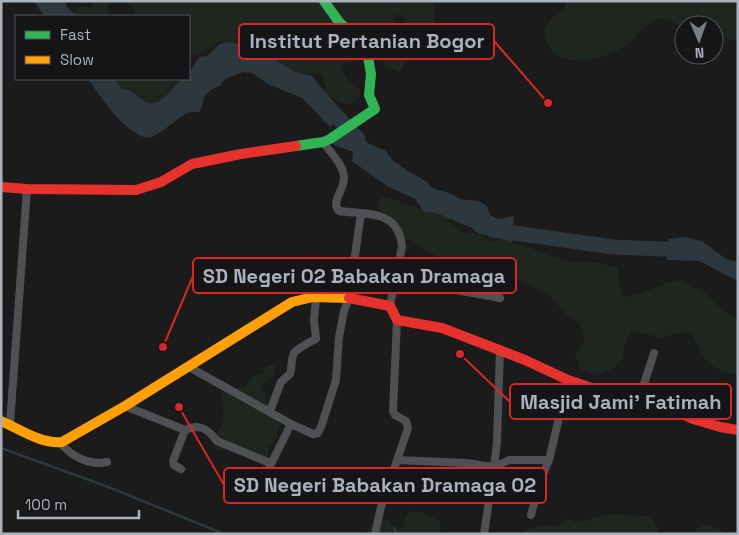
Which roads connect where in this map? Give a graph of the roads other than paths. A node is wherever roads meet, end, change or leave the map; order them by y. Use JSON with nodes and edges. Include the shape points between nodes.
{"nodes":[{"id":1,"x":324,"y":1,"type":"edge"},
{"id":2,"x":326,"y":140,"type":"junction"},
{"id":3,"x":1,"y":187,"type":"edge"},
{"id":4,"x":27,"y":189,"type":"junction"},
{"id":5,"x":361,"y":213,"type":"junction"},
{"id":6,"x":396,"y":279,"type":"junction"},
{"id":7,"x":316,"y":297,"type":"junction"},
{"id":8,"x":349,"y":298,"type":"junction"},
{"id":9,"x":500,"y":298,"type":"dead end"},
{"id":10,"x":390,"y":306,"type":"junction"},
{"id":11,"x":397,"y":320,"type":"junction"},
{"id":12,"x":500,"y":350,"type":"junction"},
{"id":13,"x":654,"y":353,"type":"dead end"},
{"id":14,"x":189,"y":367,"type":"junction"},
{"id":15,"x":568,"y":380,"type":"junction"},
{"id":16,"x":639,"y":399,"type":"junction"},
{"id":17,"x":125,"y":406,"type":"junction"},
{"id":18,"x":270,"y":411,"type":"junction"},
{"id":19,"x":5,"y":423,"type":"edge"},
{"id":20,"x":291,"y":424,"type":"junction"},
{"id":21,"x":185,"y":430,"type":"junction"},
{"id":22,"x":738,"y":430,"type":"edge"},
{"id":23,"x":60,"y":442,"type":"junction"},
{"id":24,"x":397,"y":460,"type":"junction"},
{"id":25,"x":549,"y":460,"type":"junction"},
{"id":26,"x":107,"y":462,"type":"dead end"},
{"id":27,"x":270,"y":464,"type":"junction"},
{"id":28,"x":494,"y":466,"type":"junction"},
{"id":29,"x":181,"y":469,"type":"dead end"},
{"id":30,"x":261,"y":484,"type":"dead end"},
{"id":31,"x":532,"y":515,"type":"dead end"},
{"id":32,"x":375,"y":534,"type":"edge"},
{"id":33,"x":484,"y":534,"type":"edge"}],
"edges":[{"from":1,"to":2,"type":"street","via":[[368,57],[369,95],[374,108]]},
{"from":2,"to":4,"type":"street","via":[[200,162],[146,188]]},
{"from":2,"to":5,"type":"street","via":[[344,176],[336,208]]},
{"from":3,"to":4,"type":"street"},
{"from":4,"to":19,"type":"street"},
{"from":5,"to":6,"type":"street","via":[[387,218],[401,238]]},
{"from":5,"to":8,"type":"street"},
{"from":6,"to":9,"type":"street"},
{"from":6,"to":10,"type":"street"},
{"from":7,"to":8,"type":"street"},
{"from":7,"to":14,"type":"street","via":[[306,296],[292,302]]},
{"from":7,"to":18,"type":"street","via":[[316,339],[295,350],[290,374],[281,382]]},
{"from":8,"to":10,"type":"street"},
{"from":8,"to":20,"type":"street","via":[[339,337],[336,380],[321,427],[313,434]]},
{"from":10,"to":11,"type":"street"},
{"from":11,"to":12,"type":"street","via":[[442,328]]},
{"from":11,"to":24,"type":"street","via":[[393,411],[408,428]]},
{"from":12,"to":15,"type":"street"},
{"from":12,"to":28,"type":"street"},
{"from":13,"to":16,"type":"street"},
{"from":14,"to":17,"type":"street"},
{"from":14,"to":18,"type":"street"},
{"from":15,"to":16,"type":"street"},
{"from":15,"to":25,"type":"street"},
{"from":16,"to":22,"type":"street","via":[[704,422]]},
{"from":17,"to":21,"type":"street"},
{"from":17,"to":23,"type":"street"},
{"from":18,"to":20,"type":"street"},
{"from":19,"to":23,"type":"street","via":[[47,441]]},
{"from":20,"to":27,"type":"street"},
{"from":21,"to":27,"type":"street","via":[[193,426],[201,428],[217,441]]},
{"from":21,"to":29,"type":"street","via":[[173,461]]},
{"from":23,"to":26,"type":"street","via":[[73,455],[98,463]]},
{"from":24,"to":28,"type":"street"},
{"from":24,"to":32,"type":"street"},
{"from":25,"to":28,"type":"street","via":[[509,460]]},
{"from":25,"to":31,"type":"street"},
{"from":27,"to":30,"type":"street"},
{"from":28,"to":33,"type":"street"}]}
